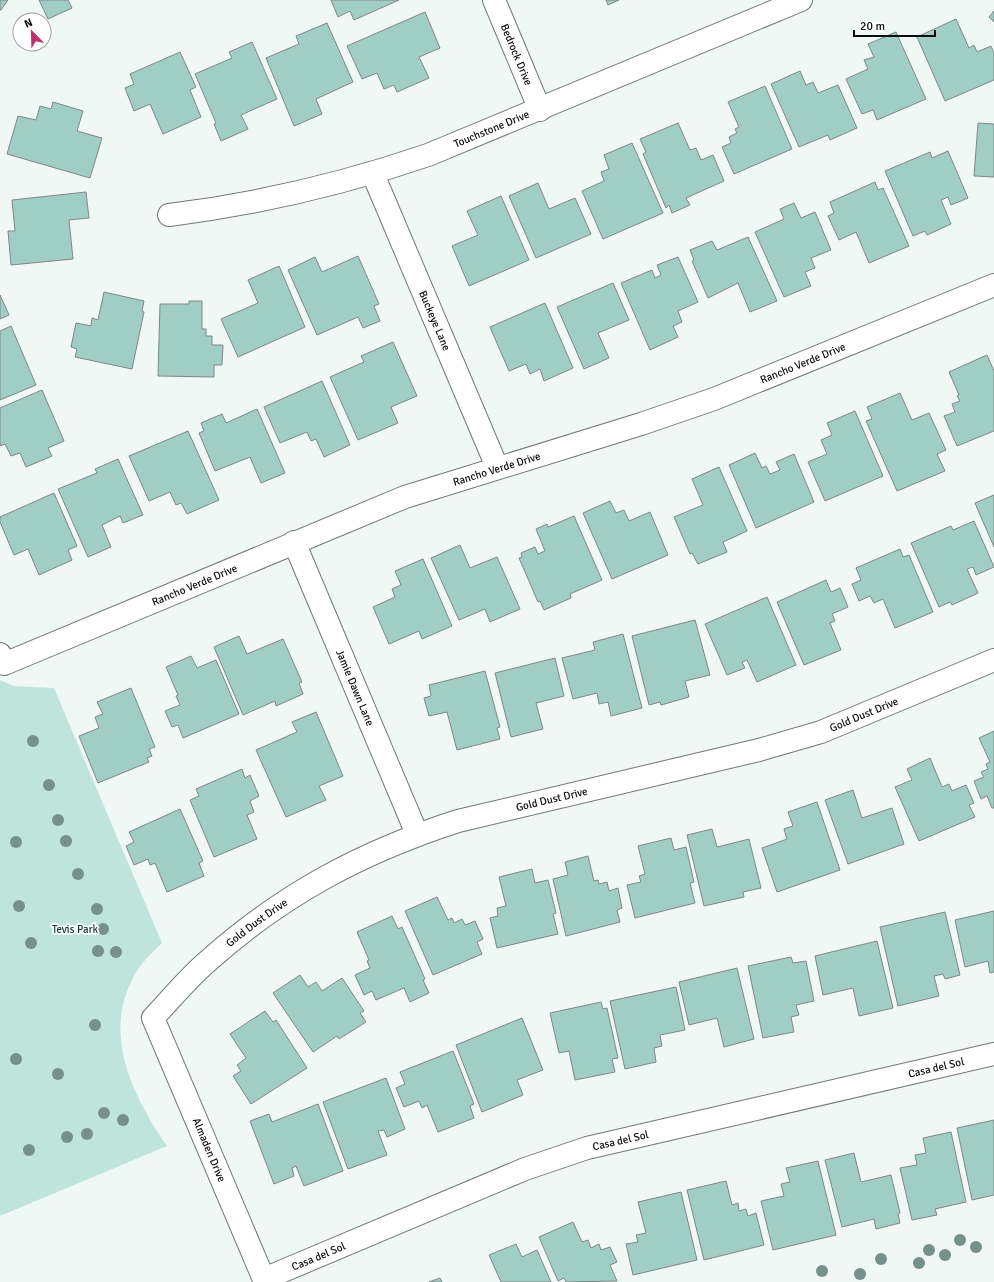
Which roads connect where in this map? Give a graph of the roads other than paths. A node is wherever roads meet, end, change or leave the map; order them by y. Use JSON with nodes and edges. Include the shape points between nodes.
{"nodes":[{"id":1,"x":494,"y":0,"type":"edge"},
{"id":2,"x":800,"y":0,"type":"edge"},
{"id":3,"x":540,"y":110,"type":"junction"},
{"id":4,"x":373,"y":174,"type":"junction"},
{"id":5,"x":169,"y":215,"type":"dead end"},
{"id":6,"x":994,"y":285,"type":"edge"},
{"id":7,"x":497,"y":467,"type":"junction"},
{"id":8,"x":294,"y":542,"type":"junction"},
{"id":9,"x":2,"y":659,"type":"edge"},
{"id":10,"x":994,"y":660,"type":"edge"},
{"id":11,"x":417,"y":834,"type":"junction"},
{"id":12,"x":153,"y":1018,"type":"joint"},
{"id":13,"x":994,"y":1054,"type":"edge"},
{"id":14,"x":265,"y":1281,"type":"edge"}],
"edges":[{"from":1,"to":3,"type":"street","name":"Bedrock Drive"},
{"from":2,"to":3,"type":"street","name":"Touchstone Drive"},
{"from":3,"to":4,"type":"street","name":"Touchstone Drive"},
{"from":4,"to":5,"type":"street","name":"Touchstone Drive","via":[[227,208]]},
{"from":4,"to":7,"type":"street","name":"Buckeye Lane"},
{"from":6,"to":7,"type":"street","name":"Rancho Verde Drive","via":[[714,399],[641,424]]},
{"from":7,"to":8,"type":"street","name":"Rancho Verde Drive","via":[[405,496]]},
{"from":8,"to":9,"type":"street","name":"Rancho Verde Drive"},
{"from":8,"to":11,"type":"street","name":"Jamie Dawn Lane"},
{"from":10,"to":11,"type":"street","name":"Gold Dust Drive","via":[[821,732],[759,750],[458,820]]},
{"from":11,"to":12,"type":"street","name":"Gold Dust Drive","via":[[364,856],[312,884],[256,922],[207,962]]},
{"from":12,"to":14,"type":"street","name":"Almaden Drive"},
{"from":13,"to":14,"type":"street","name":"Casa del Sol","via":[[586,1148],[526,1169]]}]}
